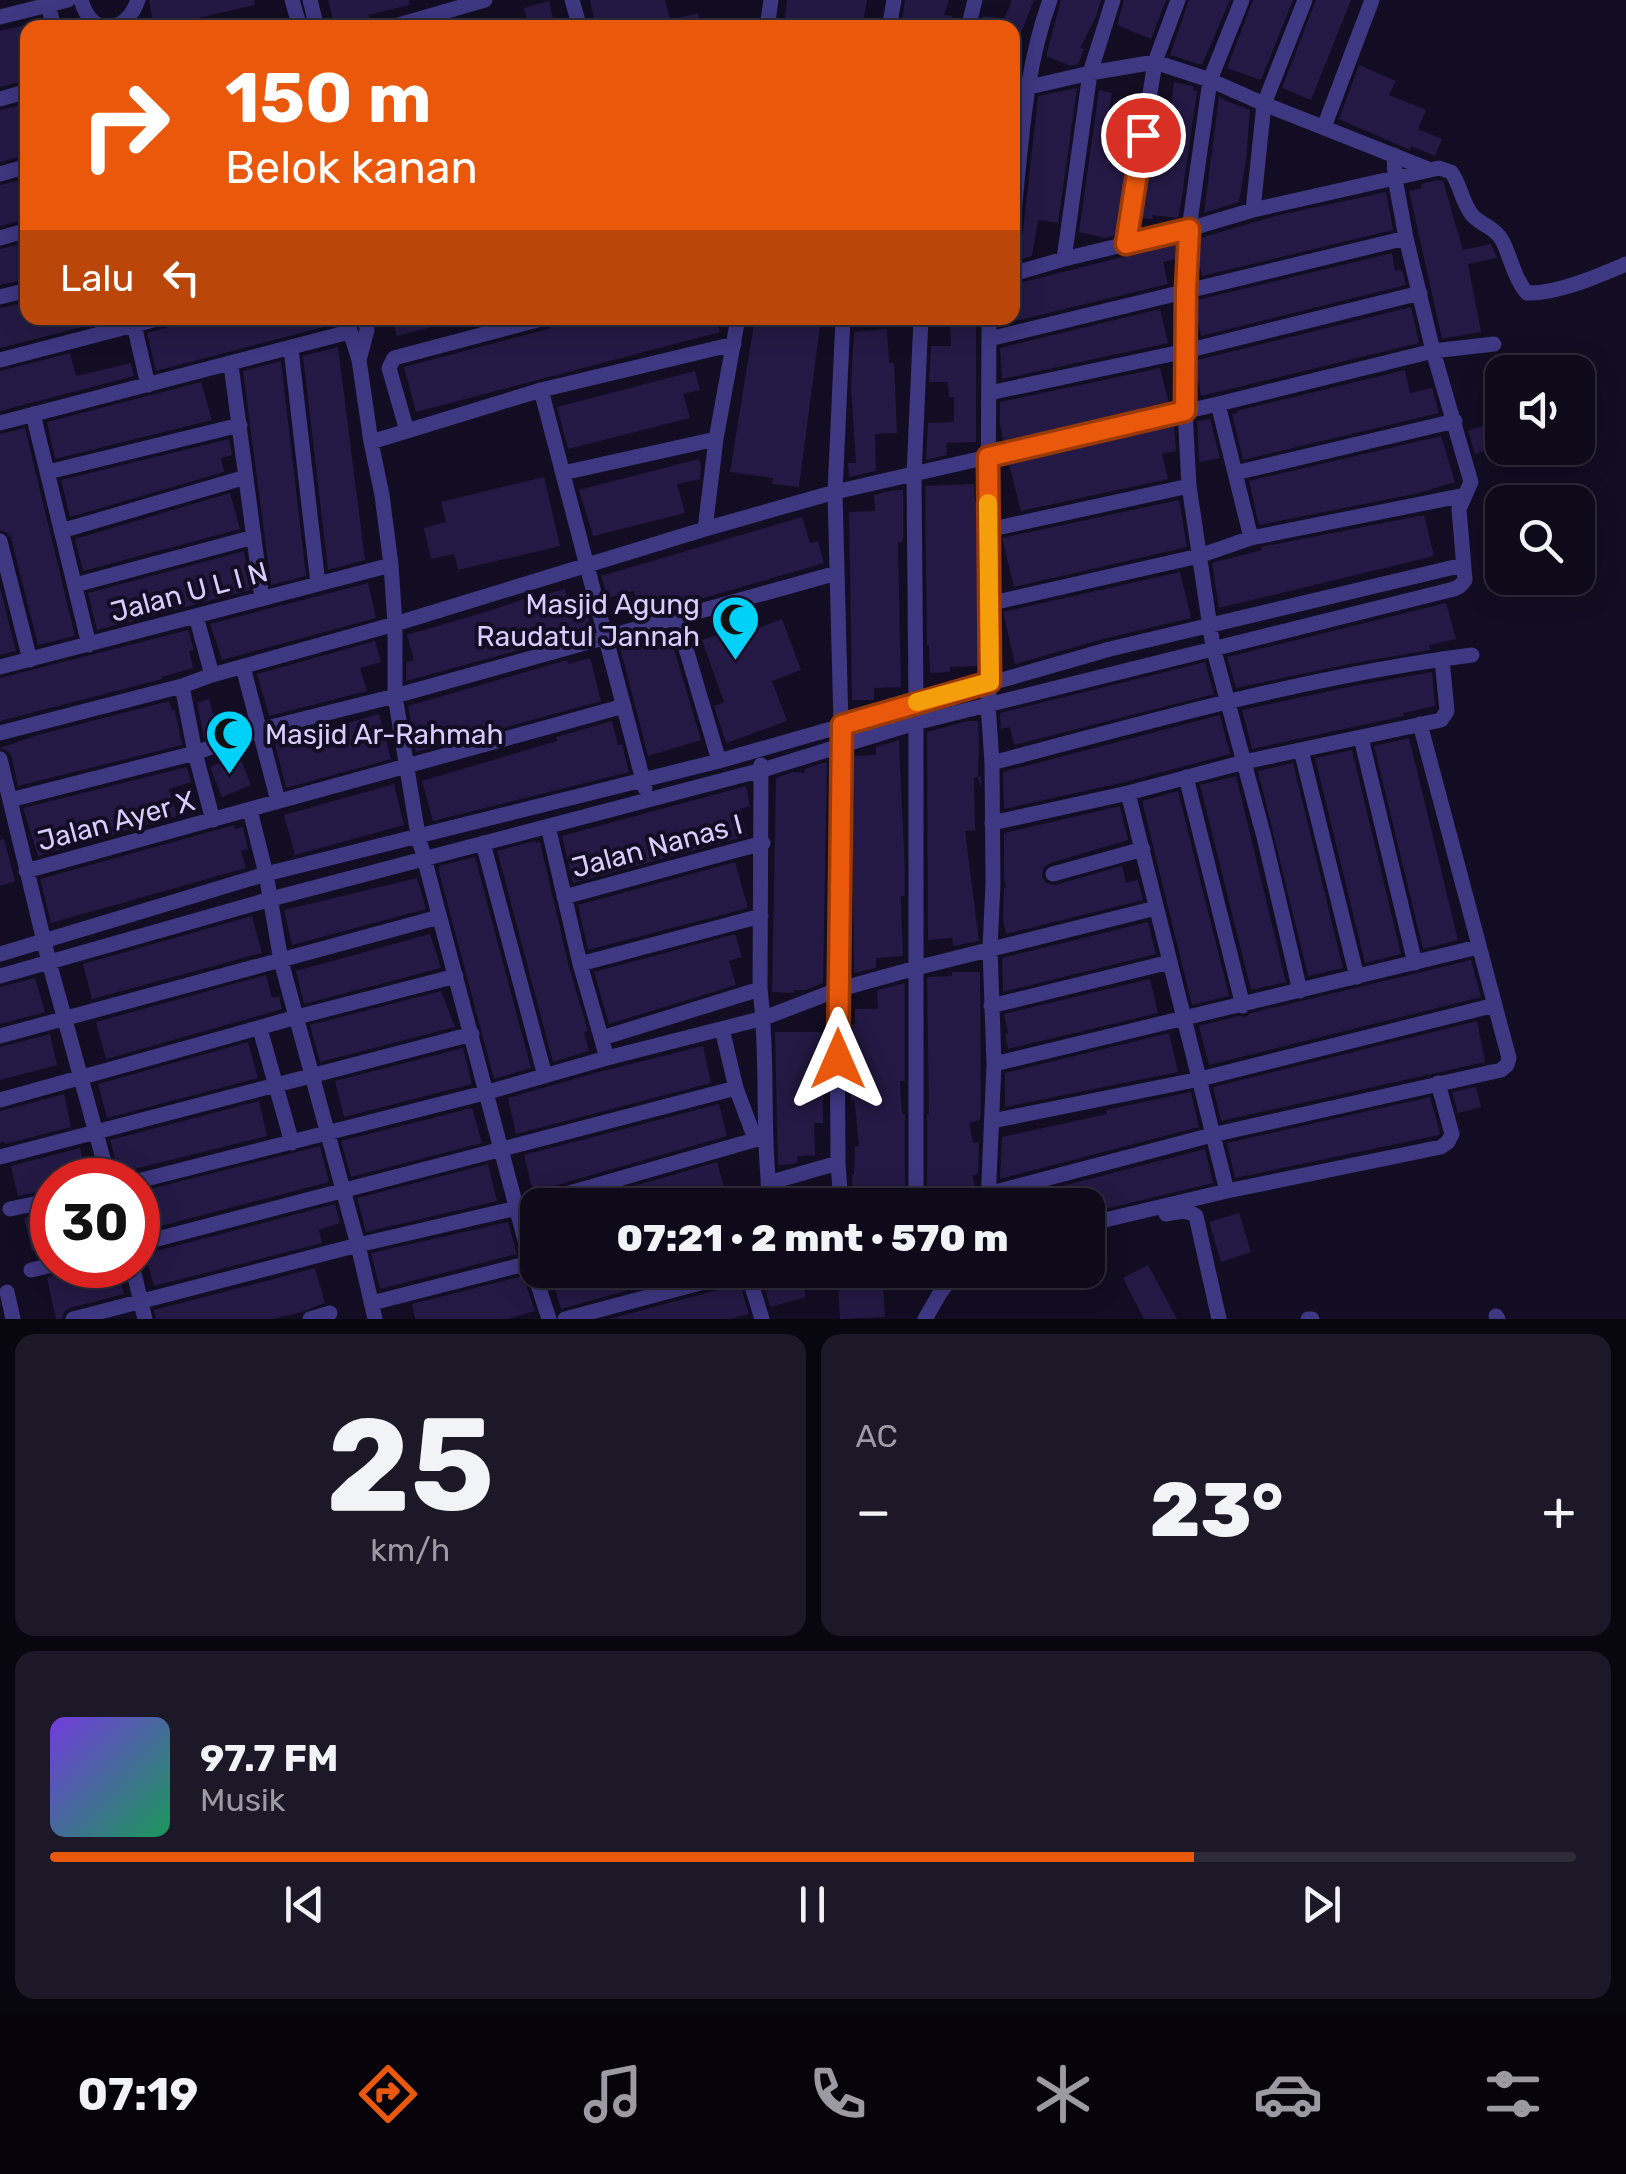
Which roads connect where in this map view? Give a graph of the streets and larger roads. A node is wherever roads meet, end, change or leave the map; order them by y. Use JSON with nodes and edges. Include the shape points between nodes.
{"nodes":[{"id":1,"x":68,"y":0,"type":"edge"},
{"id":2,"x":485,"y":0,"type":"edge"},
{"id":3,"x":1050,"y":0,"type":"edge"},
{"id":4,"x":1113,"y":0,"type":"edge"},
{"id":5,"x":1178,"y":0,"type":"edge"},
{"id":6,"x":1242,"y":0,"type":"edge"},
{"id":7,"x":1305,"y":0,"type":"edge"},
{"id":8,"x":1372,"y":0,"type":"edge"},
{"id":9,"x":48,"y":4,"type":"junction"},
{"id":10,"x":29,"y":5,"type":"edge"},
{"id":11,"x":0,"y":17,"type":"edge"},
{"id":12,"x":52,"y":20,"type":"edge"},
{"id":13,"x":416,"y":20,"type":"edge"},
{"id":14,"x":1155,"y":62,"type":"junction"},
{"id":15,"x":1090,"y":73,"type":"junction"},
{"id":16,"x":1210,"y":80,"type":"junction"},
{"id":17,"x":1020,"y":89,"type":"edge"},
{"id":18,"x":1264,"y":104,"type":"junction"},
{"id":19,"x":1324,"y":128,"type":"junction"},
{"id":20,"x":1394,"y":155,"type":"junction"},
{"id":21,"x":1428,"y":169,"type":"junction"},
{"id":22,"x":1395,"y":178,"type":"junction"},
{"id":23,"x":1253,"y":210,"type":"junction"},
{"id":24,"x":1189,"y":229,"type":"junction"},
{"id":25,"x":1406,"y":238,"type":"junction"},
{"id":26,"x":1126,"y":244,"type":"junction"},
{"id":27,"x":1064,"y":259,"type":"junction"},
{"id":28,"x":1626,"y":264,"type":"edge"},
{"id":29,"x":1020,"y":272,"type":"edge"},
{"id":30,"x":1186,"y":290,"type":"junction"},
{"id":31,"x":1420,"y":293,"type":"junction"},
{"id":32,"x":94,"y":325,"type":"edge"},
{"id":33,"x":131,"y":325,"type":"edge"},
{"id":34,"x":134,"y":325,"type":"edge"},
{"id":35,"x":347,"y":325,"type":"edge"},
{"id":36,"x":366,"y":325,"type":"edge"},
{"id":37,"x":519,"y":325,"type":"edge"},
{"id":38,"x":737,"y":325,"type":"edge"},
{"id":39,"x":847,"y":325,"type":"edge"},
{"id":40,"x":921,"y":325,"type":"edge"},
{"id":41,"x":989,"y":325,"type":"edge"},
{"id":42,"x":97,"y":335,"type":"junction"},
{"id":43,"x":989,"y":339,"type":"junction"},
{"id":44,"x":734,"y":344,"type":"junction"},
{"id":45,"x":1494,"y":344,"type":"dead end"},
{"id":46,"x":291,"y":349,"type":"junction"},
{"id":47,"x":1186,"y":351,"type":"junction"},
{"id":48,"x":1433,"y":351,"type":"junction"},
{"id":49,"x":0,"y":360,"type":"edge"},
{"id":50,"x":359,"y":360,"type":"junction"},
{"id":51,"x":231,"y":365,"type":"junction"},
{"id":52,"x":148,"y":384,"type":"junction"},
{"id":53,"x":542,"y":390,"type":"junction"},
{"id":54,"x":988,"y":393,"type":"junction"},
{"id":55,"x":1218,"y":404,"type":"junction"},
{"id":56,"x":1185,"y":411,"type":"junction"},
{"id":57,"x":33,"y":414,"type":"junction"},
{"id":58,"x":1455,"y":421,"type":"junction"},
{"id":59,"x":0,"y":423,"type":"edge"},
{"id":60,"x":240,"y":425,"type":"junction"},
{"id":61,"x":406,"y":431,"type":"junction"},
{"id":62,"x":716,"y":439,"type":"junction"},
{"id":63,"x":370,"y":442,"type":"junction"},
{"id":64,"x":988,"y":457,"type":"junction"},
{"id":65,"x":48,"y":472,"type":"junction"},
{"id":66,"x":563,"y":472,"type":"junction"},
{"id":67,"x":1235,"y":472,"type":"junction"},
{"id":68,"x":914,"y":475,"type":"junction"},
{"id":69,"x":246,"y":477,"type":"junction"},
{"id":70,"x":1189,"y":486,"type":"junction"},
{"id":71,"x":835,"y":492,"type":"junction"},
{"id":72,"x":1465,"y":495,"type":"junction"},
{"id":73,"x":705,"y":529,"type":"junction"},
{"id":74,"x":988,"y":530,"type":"junction"},
{"id":75,"x":62,"y":531,"type":"junction"},
{"id":76,"x":254,"y":537,"type":"junction"},
{"id":77,"x":1251,"y":538,"type":"junction"},
{"id":78,"x":0,"y":541,"type":"edge"},
{"id":79,"x":1198,"y":556,"type":"junction"},
{"id":80,"x":391,"y":564,"type":"junction"},
{"id":81,"x":588,"y":565,"type":"junction"},
{"id":82,"x":1464,"y":572,"type":"junction"},
{"id":83,"x":837,"y":574,"type":"junction"},
{"id":84,"x":318,"y":584,"type":"junction"},
{"id":85,"x":75,"y":586,"type":"junction"},
{"id":86,"x":262,"y":599,"type":"junction"},
{"id":87,"x":988,"y":604,"type":"junction"},
{"id":88,"x":196,"y":616,"type":"junction"},
{"id":89,"x":677,"y":618,"type":"junction"},
{"id":90,"x":395,"y":624,"type":"junction"},
{"id":91,"x":1209,"y":624,"type":"junction"},
{"id":92,"x":606,"y":637,"type":"junction"},
{"id":93,"x":89,"y":645,"type":"junction"},
{"id":94,"x":1213,"y":647,"type":"junction"},
{"id":95,"x":1472,"y":655,"type":"dead end"},
{"id":96,"x":1442,"y":659,"type":"junction"},
{"id":97,"x":30,"y":660,"type":"junction"},
{"id":98,"x":243,"y":667,"type":"junction"},
{"id":99,"x":0,"y":668,"type":"edge"},
{"id":100,"x":212,"y":675,"type":"junction"},
{"id":101,"x":990,"y":682,"type":"junction"},
{"id":102,"x":182,"y":686,"type":"junction"},
{"id":103,"x":395,"y":696,"type":"junction"},
{"id":104,"x":1228,"y":701,"type":"junction"},
{"id":105,"x":916,"y":702,"type":"junction"},
{"id":106,"x":988,"y":704,"type":"junction"},
{"id":107,"x":624,"y":706,"type":"junction"},
{"id":108,"x":915,"y":722,"type":"junction"},
{"id":109,"x":1420,"y":724,"type":"junction"},
{"id":110,"x":842,"y":725,"type":"junction"},
{"id":111,"x":259,"y":730,"type":"junction"},
{"id":112,"x":0,"y":733,"type":"edge"},
{"id":113,"x":1362,"y":738,"type":"junction"},
{"id":114,"x":841,"y":745,"type":"junction"},
{"id":115,"x":758,"y":749,"type":"junction"},
{"id":116,"x":1301,"y":750,"type":"junction"},
{"id":117,"x":195,"y":752,"type":"junction"},
{"id":118,"x":0,"y":760,"type":"edge"},
{"id":119,"x":719,"y":760,"type":"junction"},
{"id":120,"x":992,"y":762,"type":"junction"},
{"id":121,"x":1244,"y":762,"type":"junction"},
{"id":122,"x":406,"y":767,"type":"junction"},
{"id":123,"x":762,"y":770,"type":"junction"},
{"id":124,"x":1186,"y":777,"type":"junction"},
{"id":125,"x":642,"y":778,"type":"junction"},
{"id":126,"x":1128,"y":792,"type":"junction"},
{"id":127,"x":278,"y":800,"type":"junction"},
{"id":128,"x":648,"y":800,"type":"junction"},
{"id":129,"x":8,"y":810,"type":"edge"},
{"id":130,"x":250,"y":810,"type":"junction"},
{"id":131,"x":213,"y":820,"type":"junction"},
{"id":132,"x":992,"y":823,"type":"junction"},
{"id":133,"x":548,"y":826,"type":"junction"},
{"id":134,"x":418,"y":836,"type":"junction"},
{"id":135,"x":762,"y":843,"type":"junction"},
{"id":136,"x":483,"y":844,"type":"junction"},
{"id":137,"x":1143,"y":850,"type":"junction"},
{"id":138,"x":424,"y":858,"type":"junction"},
{"id":139,"x":26,"y":871,"type":"junction"},
{"id":140,"x":266,"y":874,"type":"junction"},
{"id":141,"x":1053,"y":874,"type":"dead end"},
{"id":142,"x":564,"y":897,"type":"junction"},
{"id":143,"x":270,"y":899,"type":"junction"},
{"id":144,"x":1156,"y":908,"type":"junction"},
{"id":145,"x":762,"y":916,"type":"junction"},
{"id":146,"x":439,"y":917,"type":"junction"},
{"id":147,"x":45,"y":940,"type":"junction"},
{"id":148,"x":990,"y":948,"type":"junction"},
{"id":149,"x":1478,"y":948,"type":"junction"},
{"id":150,"x":0,"y":954,"type":"edge"},
{"id":151,"x":281,"y":961,"type":"junction"},
{"id":152,"x":49,"y":962,"type":"junction"},
{"id":153,"x":1170,"y":962,"type":"junction"},
{"id":154,"x":1415,"y":963,"type":"junction"},
{"id":155,"x":580,"y":964,"type":"junction"},
{"id":156,"x":916,"y":968,"type":"junction"},
{"id":157,"x":0,"y":976,"type":"edge"},
{"id":158,"x":456,"y":976,"type":"junction"},
{"id":159,"x":1356,"y":977,"type":"junction"},
{"id":160,"x":760,"y":989,"type":"junction"},
{"id":161,"x":837,"y":990,"type":"junction"},
{"id":162,"x":1300,"y":991,"type":"junction"},
{"id":163,"x":1495,"y":1005,"type":"junction"},
{"id":164,"x":991,"y":1006,"type":"junction"},
{"id":165,"x":1243,"y":1006,"type":"junction"},
{"id":166,"x":297,"y":1018,"type":"junction"},
{"id":167,"x":764,"y":1018,"type":"junction"},
{"id":168,"x":65,"y":1020,"type":"junction"},
{"id":169,"x":1184,"y":1020,"type":"junction"},
{"id":170,"x":260,"y":1029,"type":"junction"},
{"id":171,"x":722,"y":1029,"type":"junction"},
{"id":172,"x":472,"y":1034,"type":"junction"},
{"id":173,"x":0,"y":1036,"type":"edge"},
{"id":174,"x":602,"y":1038,"type":"junction"},
{"id":175,"x":606,"y":1058,"type":"junction"},
{"id":176,"x":994,"y":1064,"type":"junction"},
{"id":177,"x":312,"y":1076,"type":"junction"},
{"id":178,"x":545,"y":1076,"type":"junction"},
{"id":179,"x":80,"y":1078,"type":"junction"},
{"id":180,"x":1200,"y":1079,"type":"junction"},
{"id":181,"x":1438,"y":1083,"type":"junction"},
{"id":182,"x":275,"y":1085,"type":"junction"},
{"id":183,"x":736,"y":1088,"type":"junction"},
{"id":184,"x":488,"y":1092,"type":"junction"},
{"id":185,"x":0,"y":1100,"type":"edge"},
{"id":186,"x":992,"y":1122,"type":"junction"},
{"id":187,"x":95,"y":1132,"type":"junction"},
{"id":188,"x":327,"y":1133,"type":"junction"},
{"id":189,"x":1212,"y":1135,"type":"junction"},
{"id":190,"x":760,"y":1138,"type":"junction"},
{"id":191,"x":292,"y":1143,"type":"junction"},
{"id":192,"x":502,"y":1148,"type":"junction"},
{"id":193,"x":0,"y":1157,"type":"edge"},
{"id":194,"x":102,"y":1158,"type":"edge"},
{"id":195,"x":838,"y":1163,"type":"junction"},
{"id":196,"x":160,"y":1176,"type":"edge"},
{"id":197,"x":768,"y":1182,"type":"junction"},
{"id":198,"x":767,"y":1188,"type":"edge"},
{"id":199,"x":840,"y":1188,"type":"edge"},
{"id":200,"x":916,"y":1188,"type":"edge"},
{"id":201,"x":989,"y":1188,"type":"edge"},
{"id":202,"x":1030,"y":1188,"type":"edge"},
{"id":203,"x":343,"y":1189,"type":"junction"},
{"id":204,"x":1227,"y":1191,"type":"junction"},
{"id":205,"x":30,"y":1205,"type":"edge"},
{"id":206,"x":517,"y":1208,"type":"junction"},
{"id":207,"x":10,"y":1210,"type":"dead end"},
{"id":208,"x":1122,"y":1216,"type":"junction"},
{"id":209,"x":520,"y":1218,"type":"edge"},
{"id":210,"x":1105,"y":1220,"type":"edge"},
{"id":211,"x":160,"y":1238,"type":"edge"},
{"id":212,"x":358,"y":1245,"type":"junction"},
{"id":213,"x":520,"y":1266,"type":"edge"},
{"id":214,"x":541,"y":1288,"type":"edge"},
{"id":215,"x":681,"y":1288,"type":"edge"},
{"id":216,"x":753,"y":1288,"type":"edge"},
{"id":217,"x":946,"y":1288,"type":"edge"},
{"id":218,"x":7,"y":1292,"type":"dead end"},
{"id":219,"x":142,"y":1311,"type":"edge"},
{"id":220,"x":374,"y":1311,"type":"edge"},
{"id":221,"x":330,"y":1313,"type":"dead end"},
{"id":222,"x":13,"y":1319,"type":"edge"},
{"id":223,"x":73,"y":1319,"type":"edge"},
{"id":224,"x":310,"y":1319,"type":"edge"},
{"id":225,"x":549,"y":1319,"type":"edge"},
{"id":226,"x":566,"y":1319,"type":"edge"},
{"id":227,"x":762,"y":1319,"type":"edge"},
{"id":228,"x":926,"y":1319,"type":"edge"},
{"id":229,"x":1219,"y":1319,"type":"edge"}],
"edges":[{"from":1,"to":9,"type":"street"},
{"from":2,"to":13,"type":"street"},
{"from":3,"to":17,"type":"street"},
{"from":4,"to":15,"type":"street"},
{"from":5,"to":14,"type":"street"},
{"from":6,"to":16,"type":"street"},
{"from":7,"to":18,"type":"street"},
{"from":8,"to":19,"type":"street"},
{"from":9,"to":10,"type":"street"},
{"from":9,"to":12,"type":"street"},
{"from":10,"to":11,"type":"street"},
{"from":14,"to":15,"type":"street"},
{"from":14,"to":16,"type":"street"},
{"from":14,"to":26,"type":"street"},
{"from":15,"to":17,"type":"street"},
{"from":15,"to":27,"type":"street"},
{"from":16,"to":18,"type":"street"},
{"from":16,"to":24,"type":"street"},
{"from":18,"to":19,"type":"street"},
{"from":18,"to":23,"type":"street"},
{"from":19,"to":20,"type":"street"},
{"from":20,"to":21,"type":"street"},
{"from":20,"to":22,"type":"street"},
{"from":21,"to":22,"type":"street"},
{"from":21,"to":28,"type":"street","via":[[1445,169],[1456,178],[1468,210],[1502,238],[1527,293]]},
{"from":22,"to":23,"type":"street"},
{"from":22,"to":25,"type":"street"},
{"from":23,"to":24,"type":"street"},
{"from":24,"to":26,"type":"street"},
{"from":24,"to":30,"type":"street"},
{"from":25,"to":30,"type":"street"},
{"from":25,"to":31,"type":"street"},
{"from":26,"to":27,"type":"street"},
{"from":27,"to":29,"type":"street"},
{"from":30,"to":43,"type":"street"},
{"from":30,"to":47,"type":"street"},
{"from":31,"to":47,"type":"street"},
{"from":31,"to":48,"type":"street"},
{"from":32,"to":42,"type":"street"},
{"from":33,"to":42,"type":"street"},
{"from":34,"to":52,"type":"street"},
{"from":35,"to":46,"type":"street"},
{"from":35,"to":50,"type":"street"},
{"from":36,"to":50,"type":"street"},
{"from":37,"to":61,"type":"street","via":[[394,358],[389,368]]},
{"from":38,"to":44,"type":"street"},
{"from":39,"to":71,"type":"street"},
{"from":40,"to":68,"type":"street"},
{"from":41,"to":43,"type":"street"},
{"from":42,"to":49,"type":"street"},
{"from":43,"to":54,"type":"street"},
{"from":44,"to":53,"type":"street"},
{"from":44,"to":62,"type":"street"},
{"from":45,"to":48,"type":"street"},
{"from":46,"to":51,"type":"street"},
{"from":46,"to":84,"type":"street"},
{"from":47,"to":54,"type":"street"},
{"from":47,"to":56,"type":"street"},
{"from":48,"to":55,"type":"street"},
{"from":48,"to":58,"type":"street"},
{"from":50,"to":63,"type":"street"},
{"from":51,"to":52,"type":"street"},
{"from":51,"to":60,"type":"street"},
{"from":52,"to":57,"type":"street"},
{"from":53,"to":61,"type":"street"},
{"from":53,"to":66,"type":"street"},
{"from":54,"to":64,"type":"street"},
{"from":55,"to":56,"type":"street"},
{"from":55,"to":67,"type":"street"},
{"from":56,"to":64,"type":"street"},
{"from":56,"to":70,"type":"street"},
{"from":57,"to":59,"type":"street"},
{"from":57,"to":65,"type":"street"},
{"from":58,"to":67,"type":"street"},
{"from":58,"to":72,"type":"street","via":[[1470,482]]},
{"from":60,"to":65,"type":"street"},
{"from":60,"to":69,"type":"street"},
{"from":61,"to":63,"type":"street"},
{"from":62,"to":66,"type":"street"},
{"from":62,"to":73,"type":"street"},
{"from":63,"to":80,"type":"street"},
{"from":64,"to":68,"type":"street"},
{"from":64,"to":74,"type":"street"},
{"from":65,"to":75,"type":"street"},
{"from":66,"to":81,"type":"street"},
{"from":67,"to":77,"type":"street"},
{"from":68,"to":71,"type":"street"},
{"from":68,"to":105,"type":"street"},
{"from":69,"to":75,"type":"street"},
{"from":69,"to":76,"type":"street"},
{"from":70,"to":74,"type":"street"},
{"from":70,"to":79,"type":"street"},
{"from":71,"to":73,"type":"street"},
{"from":71,"to":83,"type":"street"},
{"from":72,"to":77,"type":"street"},
{"from":72,"to":82,"type":"street","via":[[1459,508]]},
{"from":73,"to":81,"type":"street"},
{"from":74,"to":87,"type":"street"},
{"from":75,"to":85,"type":"street"},
{"from":76,"to":85,"type":"street"},
{"from":76,"to":86,"type":"street"},
{"from":77,"to":79,"type":"street"},
{"from":78,"to":97,"type":"street"},
{"from":79,"to":87,"type":"street"},
{"from":79,"to":91,"type":"street"},
{"from":80,"to":84,"type":"street","name":"Jalan U L I N"},
{"from":80,"to":90,"type":"street"},
{"from":81,"to":90,"type":"street"},
{"from":81,"to":92,"type":"street"},
{"from":82,"to":91,"type":"street"},
{"from":82,"to":94,"type":"street","via":[[1454,589]]},
{"from":83,"to":89,"type":"street"},
{"from":83,"to":110,"type":"street"},
{"from":84,"to":86,"type":"street","name":"Jalan U L I N"},
{"from":85,"to":93,"type":"street"},
{"from":86,"to":88,"type":"street","name":"Jalan U L I N"},
{"from":87,"to":101,"type":"street"},
{"from":88,"to":93,"type":"street","name":"Jalan U L I N"},
{"from":88,"to":100,"type":"street"},
{"from":89,"to":92,"type":"street"},
{"from":89,"to":119,"type":"street"},
{"from":90,"to":98,"type":"street"},
{"from":90,"to":103,"type":"street"},
{"from":91,"to":94,"type":"street"},
{"from":91,"to":101,"type":"street"},
{"from":92,"to":103,"type":"street"},
{"from":92,"to":107,"type":"street"},
{"from":93,"to":97,"type":"street","name":"Jalan U L I N"},
{"from":94,"to":104,"type":"street"},
{"from":94,"to":106,"type":"street"},
{"from":95,"to":96,"type":"street"},
{"from":96,"to":104,"type":"street"},
{"from":96,"to":109,"type":"street","via":[[1448,711],[1441,720]]},
{"from":97,"to":99,"type":"street","name":"Jalan U L I N"},
{"from":98,"to":100,"type":"street"},
{"from":98,"to":111,"type":"street"},
{"from":100,"to":102,"type":"street"},
{"from":101,"to":105,"type":"street"},
{"from":101,"to":106,"type":"street"},
{"from":102,"to":112,"type":"street"},
{"from":102,"to":117,"type":"street"},
{"from":103,"to":111,"type":"street"},
{"from":103,"to":122,"type":"street"},
{"from":104,"to":120,"type":"street"},
{"from":104,"to":121,"type":"street"},
{"from":105,"to":108,"type":"street"},
{"from":105,"to":110,"type":"street"},
{"from":106,"to":108,"type":"street"},
{"from":106,"to":120,"type":"street"},
{"from":107,"to":122,"type":"street","name":"Jalan Ayer X"},
{"from":107,"to":125,"type":"street"},
{"from":108,"to":114,"type":"street"},
{"from":108,"to":156,"type":"street"},
{"from":109,"to":113,"type":"street"},
{"from":109,"to":149,"type":"street"},
{"from":110,"to":114,"type":"street"},
{"from":110,"to":115,"type":"street"},
{"from":111,"to":117,"type":"street"},
{"from":111,"to":127,"type":"street"},
{"from":113,"to":116,"type":"street"},
{"from":113,"to":154,"type":"street"},
{"from":114,"to":123,"type":"street"},
{"from":114,"to":161,"type":"street"},
{"from":115,"to":119,"type":"street"},
{"from":115,"to":123,"type":"street"},
{"from":116,"to":121,"type":"street"},
{"from":116,"to":159,"type":"street"},
{"from":117,"to":129,"type":"street"},
{"from":117,"to":131,"type":"street"},
{"from":118,"to":129,"type":"street"},
{"from":119,"to":125,"type":"street"},
{"from":120,"to":132,"type":"street"},
{"from":121,"to":124,"type":"street"},
{"from":121,"to":162,"type":"street"},
{"from":122,"to":127,"type":"street","name":"Jalan Ayer X"},
{"from":122,"to":134,"type":"street"},
{"from":123,"to":128,"type":"street"},
{"from":123,"to":135,"type":"street"},
{"from":124,"to":126,"type":"street"},
{"from":124,"to":165,"type":"street"},
{"from":125,"to":128,"type":"street"},
{"from":125,"to":134,"type":"street"},
{"from":126,"to":132,"type":"street"},
{"from":126,"to":137,"type":"street"},
{"from":127,"to":130,"type":"street","name":"Jalan Ayer X"},
{"from":128,"to":133,"type":"street"},
{"from":129,"to":139,"type":"street"},
{"from":130,"to":131,"type":"street","name":"Jalan Ayer X"},
{"from":130,"to":140,"type":"street"},
{"from":131,"to":139,"type":"street","name":"Jalan Ayer X"},
{"from":132,"to":148,"type":"street"},
{"from":133,"to":136,"type":"street"},
{"from":133,"to":142,"type":"street"},
{"from":134,"to":138,"type":"street"},
{"from":134,"to":140,"type":"street"},
{"from":135,"to":142,"type":"street","name":"Jalan Nanas I"},
{"from":135,"to":145,"type":"street"},
{"from":136,"to":138,"type":"street"},
{"from":136,"to":178,"type":"street"},
{"from":137,"to":141,"type":"street"},
{"from":137,"to":144,"type":"street"},
{"from":138,"to":143,"type":"street"},
{"from":138,"to":146,"type":"street"},
{"from":139,"to":147,"type":"street"},
{"from":140,"to":143,"type":"street"},
{"from":140,"to":147,"type":"street"},
{"from":142,"to":155,"type":"street"},
{"from":143,"to":151,"type":"street"},
{"from":143,"to":152,"type":"street"},
{"from":144,"to":148,"type":"street"},
{"from":144,"to":153,"type":"street"},
{"from":145,"to":155,"type":"street"},
{"from":145,"to":160,"type":"street"},
{"from":146,"to":151,"type":"street"},
{"from":146,"to":158,"type":"street"},
{"from":147,"to":150,"type":"street"},
{"from":147,"to":152,"type":"street"},
{"from":148,"to":156,"type":"street"},
{"from":148,"to":164,"type":"street"},
{"from":149,"to":154,"type":"street"},
{"from":149,"to":163,"type":"street"},
{"from":151,"to":166,"type":"street"},
{"from":151,"to":168,"type":"street"},
{"from":152,"to":157,"type":"street"},
{"from":152,"to":168,"type":"street"},
{"from":153,"to":164,"type":"street"},
{"from":153,"to":169,"type":"street"},
{"from":154,"to":159,"type":"street"},
{"from":155,"to":174,"type":"street"},
{"from":156,"to":161,"type":"street"},
{"from":156,"to":200,"type":"street"},
{"from":158,"to":166,"type":"street"},
{"from":158,"to":172,"type":"street"},
{"from":159,"to":162,"type":"street"},
{"from":160,"to":167,"type":"street"},
{"from":160,"to":174,"type":"street"},
{"from":161,"to":167,"type":"street"},
{"from":161,"to":195,"type":"street"},
{"from":162,"to":165,"type":"street"},
{"from":163,"to":180,"type":"street"},
{"from":163,"to":181,"type":"street","via":[[1507,1065]]},
{"from":164,"to":176,"type":"street"},
{"from":165,"to":169,"type":"street"},
{"from":166,"to":170,"type":"street"},
{"from":166,"to":177,"type":"street"},
{"from":167,"to":171,"type":"street"},
{"from":167,"to":190,"type":"street"},
{"from":168,"to":173,"type":"street"},
{"from":168,"to":179,"type":"street"},
{"from":169,"to":176,"type":"street"},
{"from":169,"to":180,"type":"street"},
{"from":170,"to":179,"type":"street"},
{"from":170,"to":182,"type":"street"},
{"from":171,"to":175,"type":"street"},
{"from":171,"to":183,"type":"street"},
{"from":172,"to":177,"type":"street"},
{"from":172,"to":184,"type":"street"},
{"from":174,"to":175,"type":"street"},
{"from":175,"to":178,"type":"street"},
{"from":176,"to":186,"type":"street"},
{"from":177,"to":182,"type":"street"},
{"from":177,"to":188,"type":"street"},
{"from":178,"to":184,"type":"street"},
{"from":179,"to":185,"type":"street"},
{"from":179,"to":187,"type":"street"},
{"from":180,"to":186,"type":"street"},
{"from":180,"to":189,"type":"street"},
{"from":181,"to":189,"type":"street"},
{"from":181,"to":204,"type":"street","via":[[1452,1134],[1441,1147]]},
{"from":182,"to":187,"type":"street"},
{"from":182,"to":191,"type":"street"},
{"from":183,"to":190,"type":"street"},
{"from":183,"to":192,"type":"street"},
{"from":184,"to":188,"type":"street"},
{"from":184,"to":192,"type":"street"},
{"from":186,"to":201,"type":"street"},
{"from":187,"to":193,"type":"street"},
{"from":187,"to":194,"type":"street"},
{"from":188,"to":191,"type":"street"},
{"from":188,"to":203,"type":"street"},
{"from":189,"to":202,"type":"street"},
{"from":189,"to":204,"type":"street"},
{"from":190,"to":197,"type":"street"},
{"from":190,"to":206,"type":"street"},
{"from":191,"to":196,"type":"street"},
{"from":192,"to":203,"type":"street"},
{"from":192,"to":206,"type":"street"},
{"from":195,"to":197,"type":"street"},
{"from":195,"to":199,"type":"street"},
{"from":197,"to":198,"type":"street"},
{"from":203,"to":211,"type":"street"},
{"from":203,"to":212,"type":"street"},
{"from":204,"to":208,"type":"street"},
{"from":205,"to":207,"type":"street"},
{"from":206,"to":209,"type":"street"},
{"from":206,"to":212,"type":"street"},
{"from":208,"to":210,"type":"street"},
{"from":208,"to":229,"type":"street","via":[[1196,1216]]},
{"from":212,"to":219,"type":"street"},
{"from":212,"to":220,"type":"street"},
{"from":213,"to":220,"type":"street"},
{"from":214,"to":225,"type":"street"},
{"from":215,"to":226,"type":"street"},
{"from":216,"to":227,"type":"street"},
{"from":217,"to":228,"type":"street"},
{"from":218,"to":222,"type":"street"},
{"from":219,"to":223,"type":"street"},
{"from":221,"to":224,"type":"street"}]}
